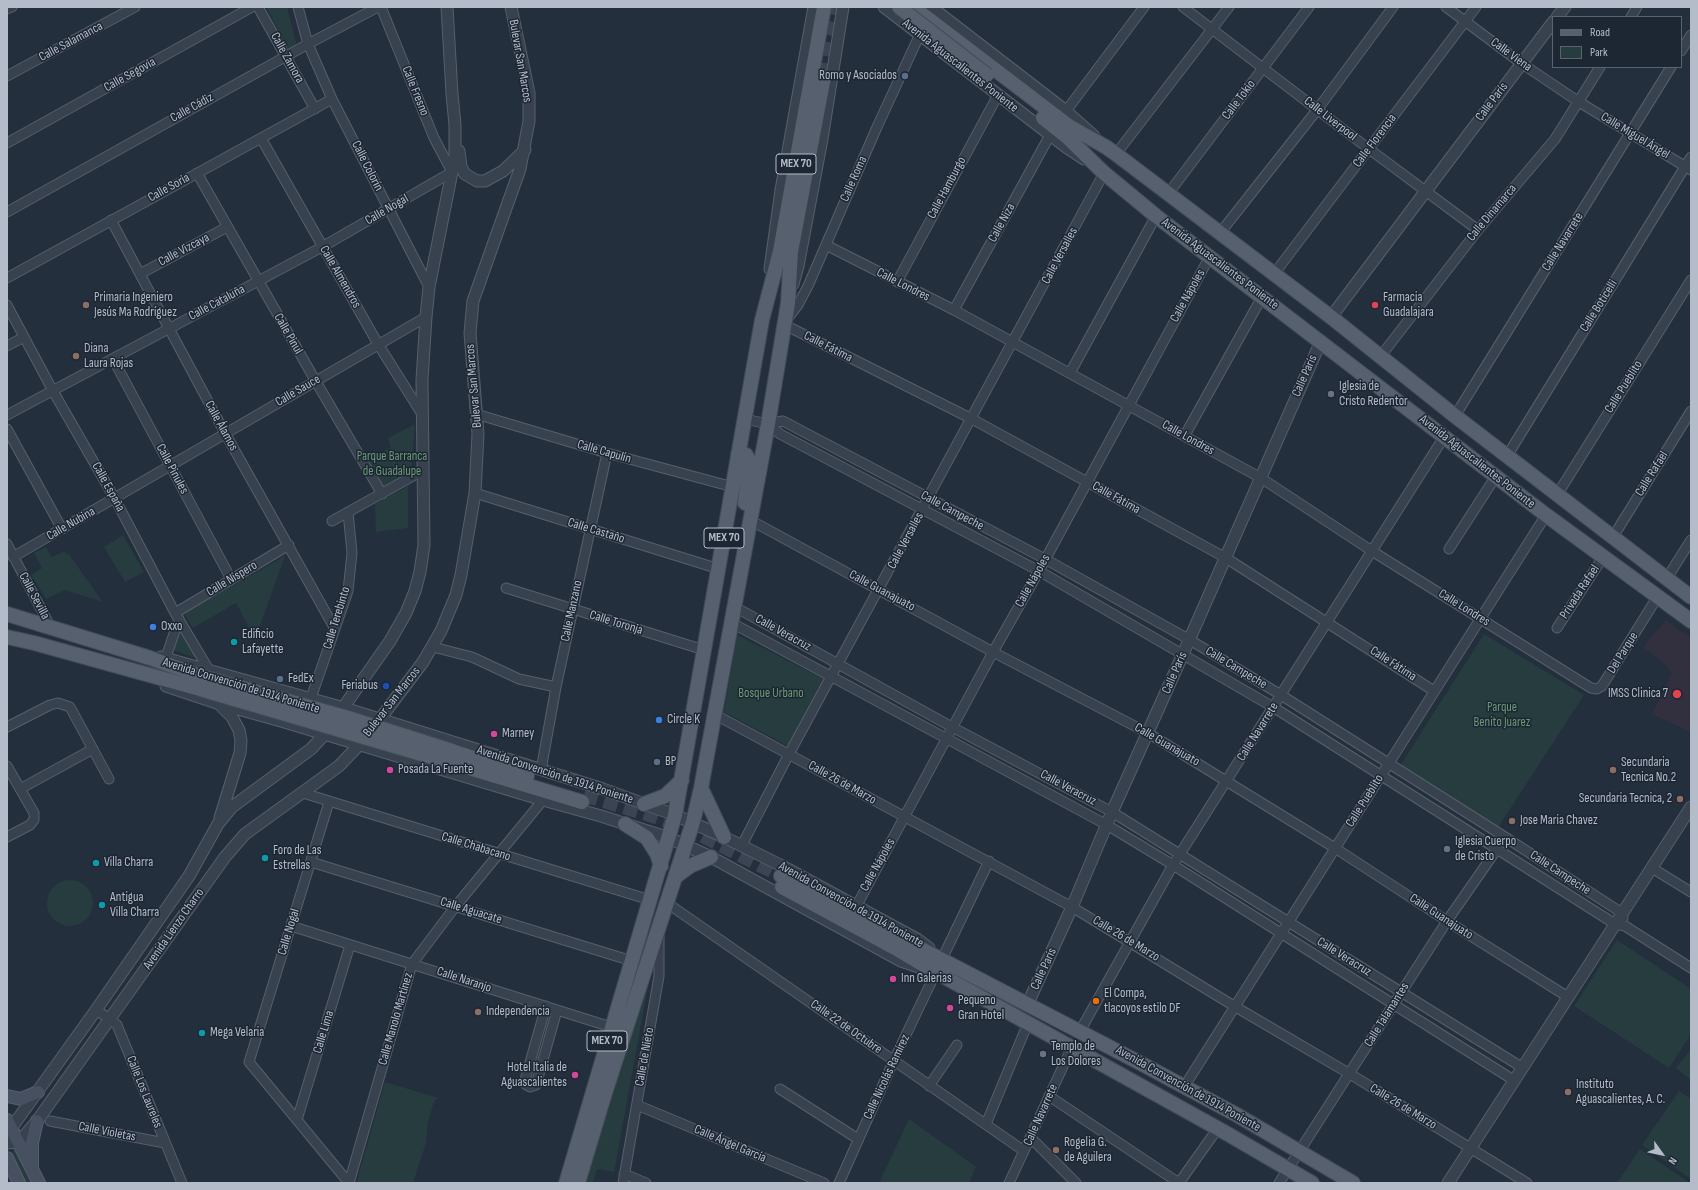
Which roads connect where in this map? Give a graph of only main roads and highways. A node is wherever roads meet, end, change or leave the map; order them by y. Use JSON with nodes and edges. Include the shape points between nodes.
{"nodes":[{"id":1,"x":824,"y":7,"type":"edge"},
{"id":2,"x":913,"y":7,"type":"edge"},
{"id":3,"x":899,"y":10,"type":"edge"},
{"id":4,"x":824,"y":77,"type":"tunnel mouth"},
{"id":5,"x":738,"y":454,"type":"junction"},
{"id":6,"x":750,"y":520,"type":"junction"},
{"id":7,"x":1691,"y":597,"type":"edge"},
{"id":8,"x":7,"y":614,"type":"edge"},
{"id":9,"x":1691,"y":621,"type":"edge"},
{"id":10,"x":7,"y":637,"type":"edge"},
{"id":11,"x":204,"y":679,"type":"junction"},
{"id":12,"x":682,"y":780,"type":"junction"},
{"id":13,"x":701,"y":788,"type":"junction"},
{"id":14,"x":583,"y":798,"type":"tunnel mouth"},
{"id":15,"x":644,"y":804,"type":"road end"},
{"id":16,"x":625,"y":824,"type":"road end"},
{"id":17,"x":724,"y":836,"type":"road end"},
{"id":18,"x":711,"y":857,"type":"road end"},
{"id":19,"x":662,"y":866,"type":"junction"},
{"id":20,"x":675,"y":877,"type":"junction"},
{"id":21,"x":596,"y":1080,"type":"junction"},
{"id":22,"x":38,"y":1092,"type":"road end"},
{"id":23,"x":7,"y":1096,"type":"edge"},
{"id":24,"x":37,"y":1121,"type":"road end"},
{"id":25,"x":9,"y":1127,"type":"edge"},
{"id":26,"x":13,"y":1142,"type":"edge"},
{"id":27,"x":7,"y":1158,"type":"edge"},
{"id":28,"x":32,"y":1169,"type":"junction"},
{"id":29,"x":19,"y":1183,"type":"edge"},
{"id":30,"x":39,"y":1183,"type":"edge"},
{"id":31,"x":557,"y":1183,"type":"edge"},
{"id":32,"x":566,"y":1183,"type":"edge"},
{"id":33,"x":578,"y":1183,"type":"edge"},
{"id":34,"x":1312,"y":1183,"type":"edge"},
{"id":35,"x":1353,"y":1183,"type":"edge"}],
"edges":[{"from":1,"to":5,"type":"main road","number":"MEX 70","via":[[780,252],[762,320]]},
{"from":2,"to":7,"type":"main road","name":"Avenida Aguascalientes Poniente","via":[[1069,126],[1111,150],[1331,317]]},
{"from":3,"to":9,"type":"main road","name":"Avenida Aguascalientes Poniente","bridge":true,"via":[[1066,138],[1156,216],[1546,515]]},
{"from":4,"to":6,"type":"main road","number":"MEX 70","via":[[791,252],[785,324]]},
{"from":5,"to":6,"type":"main road","via":[[746,455],[750,463],[745,507]]},
{"from":5,"to":12,"type":"main road","number":"MEX 70"},
{"from":6,"to":13,"type":"main road","number":"MEX 70"},
{"from":8,"to":11,"type":"main road","name":"Avenida Convención de 1914 Poniente","via":[[150,658]]},
{"from":10,"to":11,"type":"main road","name":"Avenida Convención de 1914 Poniente","via":[[150,676]]},
{"from":11,"to":14,"type":"main road","name":"Avenida Convención de 1914 Poniente","bridge":true},
{"from":12,"to":15,"type":"main road","via":[[665,796]]},
{"from":12,"to":19,"type":"main road","number":"MEX 70"},
{"from":13,"to":17,"type":"main road"},
{"from":13,"to":20,"type":"main road","number":"MEX 70"},
{"from":16,"to":19,"type":"main road","via":[[647,838]]},
{"from":18,"to":20,"type":"main road","via":[[695,863]]},
{"from":19,"to":21,"type":"main road","number":"MEX 70"},
{"from":20,"to":33,"type":"main road","number":"MEX 70"},
{"from":21,"to":31,"type":"main road","via":[[579,1112]]},
{"from":21,"to":32,"type":"main road","number":"MEX 70"},
{"from":22,"to":23,"type":"main road","via":[[21,1099]]},
{"from":24,"to":28,"type":"main road","via":[[32,1143]]},
{"from":25,"to":26,"type":"main road"},
{"from":26,"to":28,"type":"main road"},
{"from":27,"to":29,"type":"main road"},
{"from":28,"to":30,"type":"main road"},
{"from":34,"to":35,"type":"main road","name":"Avenida Convención de 1914 Poniente","via":[[934,971],[779,880],[1028,1003],[1300,1151]]}]}
